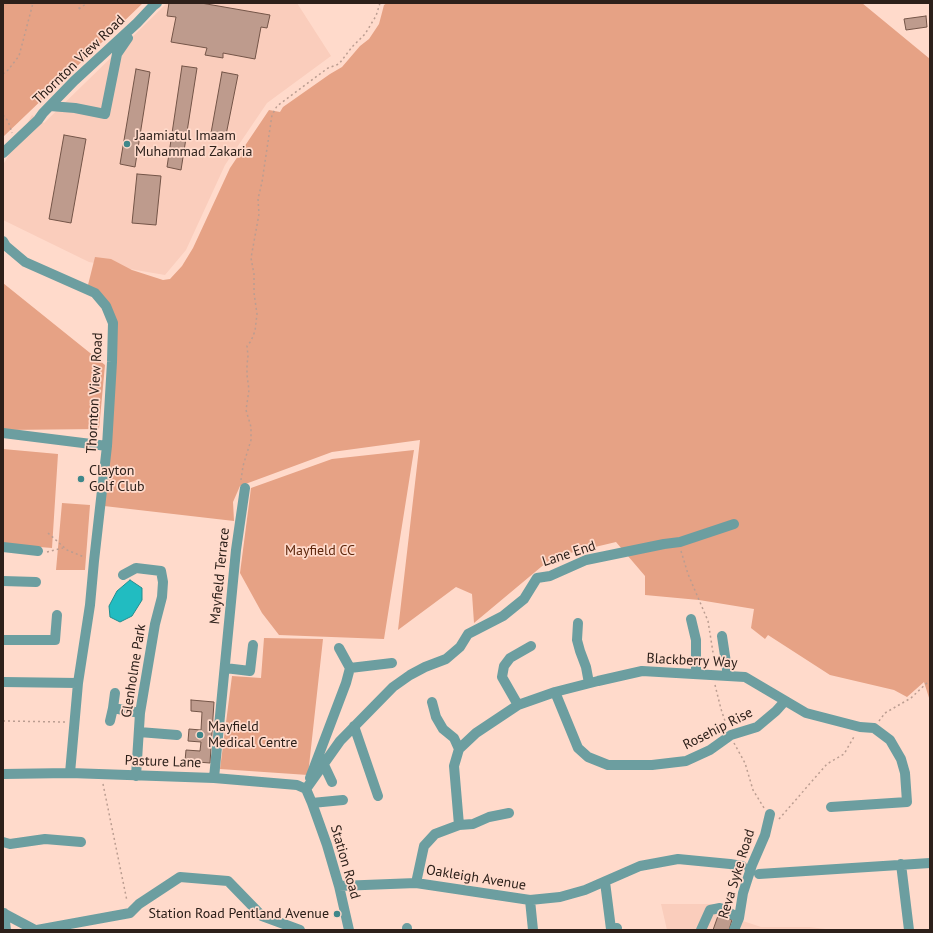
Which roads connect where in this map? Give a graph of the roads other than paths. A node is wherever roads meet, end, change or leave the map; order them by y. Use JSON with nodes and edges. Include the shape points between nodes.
{"nodes":[{"id":1,"x":157,"y":3,"type":"edge"},
{"id":2,"x":137,"y":24,"type":"junction"},
{"id":3,"x":50,"y":106,"type":"junction"},
{"id":4,"x":3,"y":154,"type":"edge"},
{"id":5,"x":3,"y":241,"type":"edge"},
{"id":6,"x":3,"y":433,"type":"edge"},
{"id":7,"x":107,"y":446,"type":"junction"},
{"id":8,"x":245,"y":488,"type":"road end"},
{"id":9,"x":734,"y":524,"type":"dead end"},
{"id":10,"x":3,"y":547,"type":"edge"},
{"id":11,"x":38,"y":551,"type":"road end"},
{"id":12,"x":123,"y":575,"type":"dead end"},
{"id":13,"x":3,"y":581,"type":"edge"},
{"id":14,"x":36,"y":582,"type":"dead end"},
{"id":15,"x":57,"y":615,"type":"dead end"},
{"id":16,"x":691,"y":619,"type":"dead end"},
{"id":17,"x":578,"y":622,"type":"dead end"},
{"id":18,"x":722,"y":636,"type":"dead end"},
{"id":19,"x":3,"y":640,"type":"edge"},
{"id":20,"x":253,"y":645,"type":"dead end"},
{"id":21,"x":531,"y":646,"type":"dead end"},
{"id":22,"x":339,"y":648,"type":"dead end"},
{"id":23,"x":392,"y":663,"type":"dead end"},
{"id":24,"x":225,"y":668,"type":"junction"},
{"id":25,"x":350,"y":668,"type":"junction"},
{"id":26,"x":696,"y":674,"type":"junction"},
{"id":27,"x":728,"y":676,"type":"junction"},
{"id":28,"x":3,"y":682,"type":"edge"},
{"id":29,"x":78,"y":683,"type":"junction"},
{"id":30,"x":589,"y":683,"type":"junction"},
{"id":31,"x":556,"y":692,"type":"junction"},
{"id":32,"x":115,"y":693,"type":"dead end"},
{"id":33,"x":785,"y":701,"type":"junction"},
{"id":34,"x":432,"y":702,"type":"dead end"},
{"id":35,"x":518,"y":705,"type":"junction"},
{"id":36,"x":112,"y":708,"type":"junction"},
{"id":37,"x":140,"y":713,"type":"junction"},
{"id":38,"x":110,"y":721,"type":"dead end"},
{"id":39,"x":354,"y":726,"type":"junction"},
{"id":40,"x":139,"y":732,"type":"junction"},
{"id":41,"x":176,"y":735,"type":"dead end"},
{"id":42,"x":459,"y":749,"type":"junction"},
{"id":43,"x":324,"y":765,"type":"junction"},
{"id":44,"x":70,"y":773,"type":"junction"},
{"id":45,"x":3,"y":774,"type":"edge"},
{"id":46,"x":136,"y":776,"type":"junction"},
{"id":47,"x":214,"y":778,"type":"junction"},
{"id":48,"x":332,"y":782,"type":"dead end"},
{"id":49,"x":306,"y":790,"type":"junction"},
{"id":50,"x":378,"y":796,"type":"dead end"},
{"id":51,"x":343,"y":800,"type":"dead end"},
{"id":52,"x":312,"y":803,"type":"junction"},
{"id":53,"x":832,"y":807,"type":"dead end"},
{"id":54,"x":509,"y":813,"type":"dead end"},
{"id":55,"x":770,"y":814,"type":"road end"},
{"id":56,"x":459,"y":825,"type":"junction"},
{"id":57,"x":3,"y":842,"type":"edge"},
{"id":58,"x":81,"y":842,"type":"dead end"},
{"id":59,"x":930,"y":863,"type":"edge"},
{"id":60,"x":901,"y":864,"type":"junction"},
{"id":61,"x":742,"y":866,"type":"dead end"},
{"id":62,"x":759,"y":874,"type":"dead end"},
{"id":63,"x":605,"y":882,"type":"junction"},
{"id":64,"x":416,"y":883,"type":"junction"},
{"id":65,"x":339,"y":886,"type":"junction"},
{"id":66,"x":530,"y":900,"type":"junction"},
{"id":67,"x":3,"y":913,"type":"edge"},
{"id":68,"x":739,"y":918,"type":"junction"},
{"id":69,"x":95,"y":925,"type":"edge"},
{"id":70,"x":617,"y":928,"type":"dead end"},
{"id":71,"x":6,"y":930,"type":"edge"},
{"id":72,"x":36,"y":930,"type":"edge"},
{"id":73,"x":300,"y":930,"type":"edge"},
{"id":74,"x":349,"y":930,"type":"edge"},
{"id":75,"x":533,"y":930,"type":"edge"},
{"id":76,"x":701,"y":930,"type":"edge"},
{"id":77,"x":734,"y":930,"type":"edge"},
{"id":78,"x":909,"y":930,"type":"edge"}],
"edges":[{"from":1,"to":2,"type":"street","name":"Thornton View Road"},
{"from":2,"to":3,"type":"street","name":"Thornton View Road","via":[[74,80]]},
{"from":2,"to":3,"type":"street","via":[[117,54],[105,114]]},
{"from":3,"to":4,"type":"street","name":"Thornton View Road"},
{"from":5,"to":7,"type":"street","name":"Thornton View Road","via":[[25,262],[95,293],[106,306],[113,323]]},
{"from":6,"to":7,"type":"street"},
{"from":7,"to":29,"type":"street","name":"Thornton View Road","via":[[90,605]]},
{"from":8,"to":24,"type":"street","name":"Mayfield Terrace","via":[[236,550]]},
{"from":9,"to":39,"type":"street","name":"Lane End","via":[[680,542],[586,560],[550,576],[536,578],[524,599],[503,616],[468,634],[460,647],[446,659],[425,667],[393,687]]},
{"from":10,"to":11,"type":"street"},
{"from":12,"to":37,"type":"street","name":"Glenholme Park","via":[[136,568],[161,570],[163,582]]},
{"from":13,"to":14,"type":"street"},
{"from":15,"to":19,"type":"street","via":[[55,640]]},
{"from":16,"to":26,"type":"street","via":[[696,640]]},
{"from":17,"to":30,"type":"street","via":[[577,640]]},
{"from":18,"to":27,"type":"street"},
{"from":20,"to":24,"type":"street","via":[[250,671]]},
{"from":21,"to":35,"type":"street","via":[[510,658],[504,666],[502,677]]},
{"from":22,"to":25,"type":"street"},
{"from":23,"to":25,"type":"street"},
{"from":24,"to":47,"type":"street","name":"Mayfield Terrace"},
{"from":25,"to":49,"type":"street"},
{"from":26,"to":27,"type":"street","name":"Blackberry Way"},
{"from":26,"to":30,"type":"street","name":"Blackberry Way","via":[[642,671]]},
{"from":27,"to":33,"type":"street","name":"Blackberry Way","via":[[745,678]]},
{"from":28,"to":29,"type":"street"},
{"from":29,"to":44,"type":"street","name":"Thornton View Road"},
{"from":30,"to":31,"type":"street","name":"Blackberry Way"},
{"from":31,"to":33,"type":"street","name":"Rosehip Rise","via":[[578,748],[588,757],[608,765],[652,765],[686,761],[710,750],[731,734],[757,727]]},
{"from":31,"to":35,"type":"street","name":"Blackberry Way"},
{"from":32,"to":36,"type":"street"},
{"from":33,"to":53,"type":"street","name":"Blackberry Way","via":[[806,714],[874,728],[890,740],[901,758],[907,802]]},
{"from":34,"to":42,"type":"street","via":[[436,717],[443,729],[454,738]]},
{"from":35,"to":42,"type":"street","name":"Blackberry Way","via":[[476,733]]},
{"from":36,"to":37,"type":"street"},
{"from":36,"to":38,"type":"street"},
{"from":37,"to":40,"type":"street","name":"Glenholme Park"},
{"from":39,"to":43,"type":"street","name":"Lane End"},
{"from":39,"to":50,"type":"street"},
{"from":40,"to":41,"type":"street"},
{"from":40,"to":46,"type":"street","name":"Glenholme Park"},
{"from":42,"to":56,"type":"street","via":[[454,766]]},
{"from":43,"to":48,"type":"street"},
{"from":43,"to":49,"type":"street","name":"Lane End"},
{"from":44,"to":45,"type":"street","name":"Pasture Lane"},
{"from":44,"to":46,"type":"street","name":"Pasture Lane"},
{"from":46,"to":47,"type":"street","name":"Pasture Lane"},
{"from":47,"to":49,"type":"street","name":"Pasture Lane","via":[[297,784]]},
{"from":49,"to":52,"type":"street"},
{"from":51,"to":52,"type":"street"},
{"from":52,"to":65,"type":"street","name":"Station Road"},
{"from":54,"to":56,"type":"street","via":[[473,824]]},
{"from":55,"to":68,"type":"street","name":"Reva Syke Road","via":[[771,824],[752,866]]},
{"from":56,"to":64,"type":"street","via":[[435,834],[424,846]]},
{"from":57,"to":58,"type":"street","via":[[10,844],[45,839]]},
{"from":59,"to":60,"type":"street"},
{"from":60,"to":62,"type":"street"},
{"from":60,"to":78,"type":"street"},
{"from":61,"to":63,"type":"street","name":"Oakleigh Avenue","via":[[678,859],[640,866]]},
{"from":63,"to":66,"type":"street","name":"Oakleigh Avenue","via":[[560,897]]},
{"from":63,"to":70,"type":"street","via":[[611,929]]},
{"from":64,"to":65,"type":"street","name":"Oakleigh Avenue"},
{"from":64,"to":66,"type":"street","name":"Oakleigh Avenue"},
{"from":65,"to":74,"type":"street","name":"Station Road"},
{"from":66,"to":75,"type":"street"},
{"from":67,"to":71,"type":"street"},
{"from":67,"to":72,"type":"street"},
{"from":68,"to":76,"type":"street","via":[[720,908],[710,910]]},
{"from":68,"to":77,"type":"street","name":"Reva Syke Road"},
{"from":69,"to":72,"type":"street"},
{"from":69,"to":73,"type":"street","via":[[130,913],[139,904],[180,877],[228,881],[262,916]]}]}
